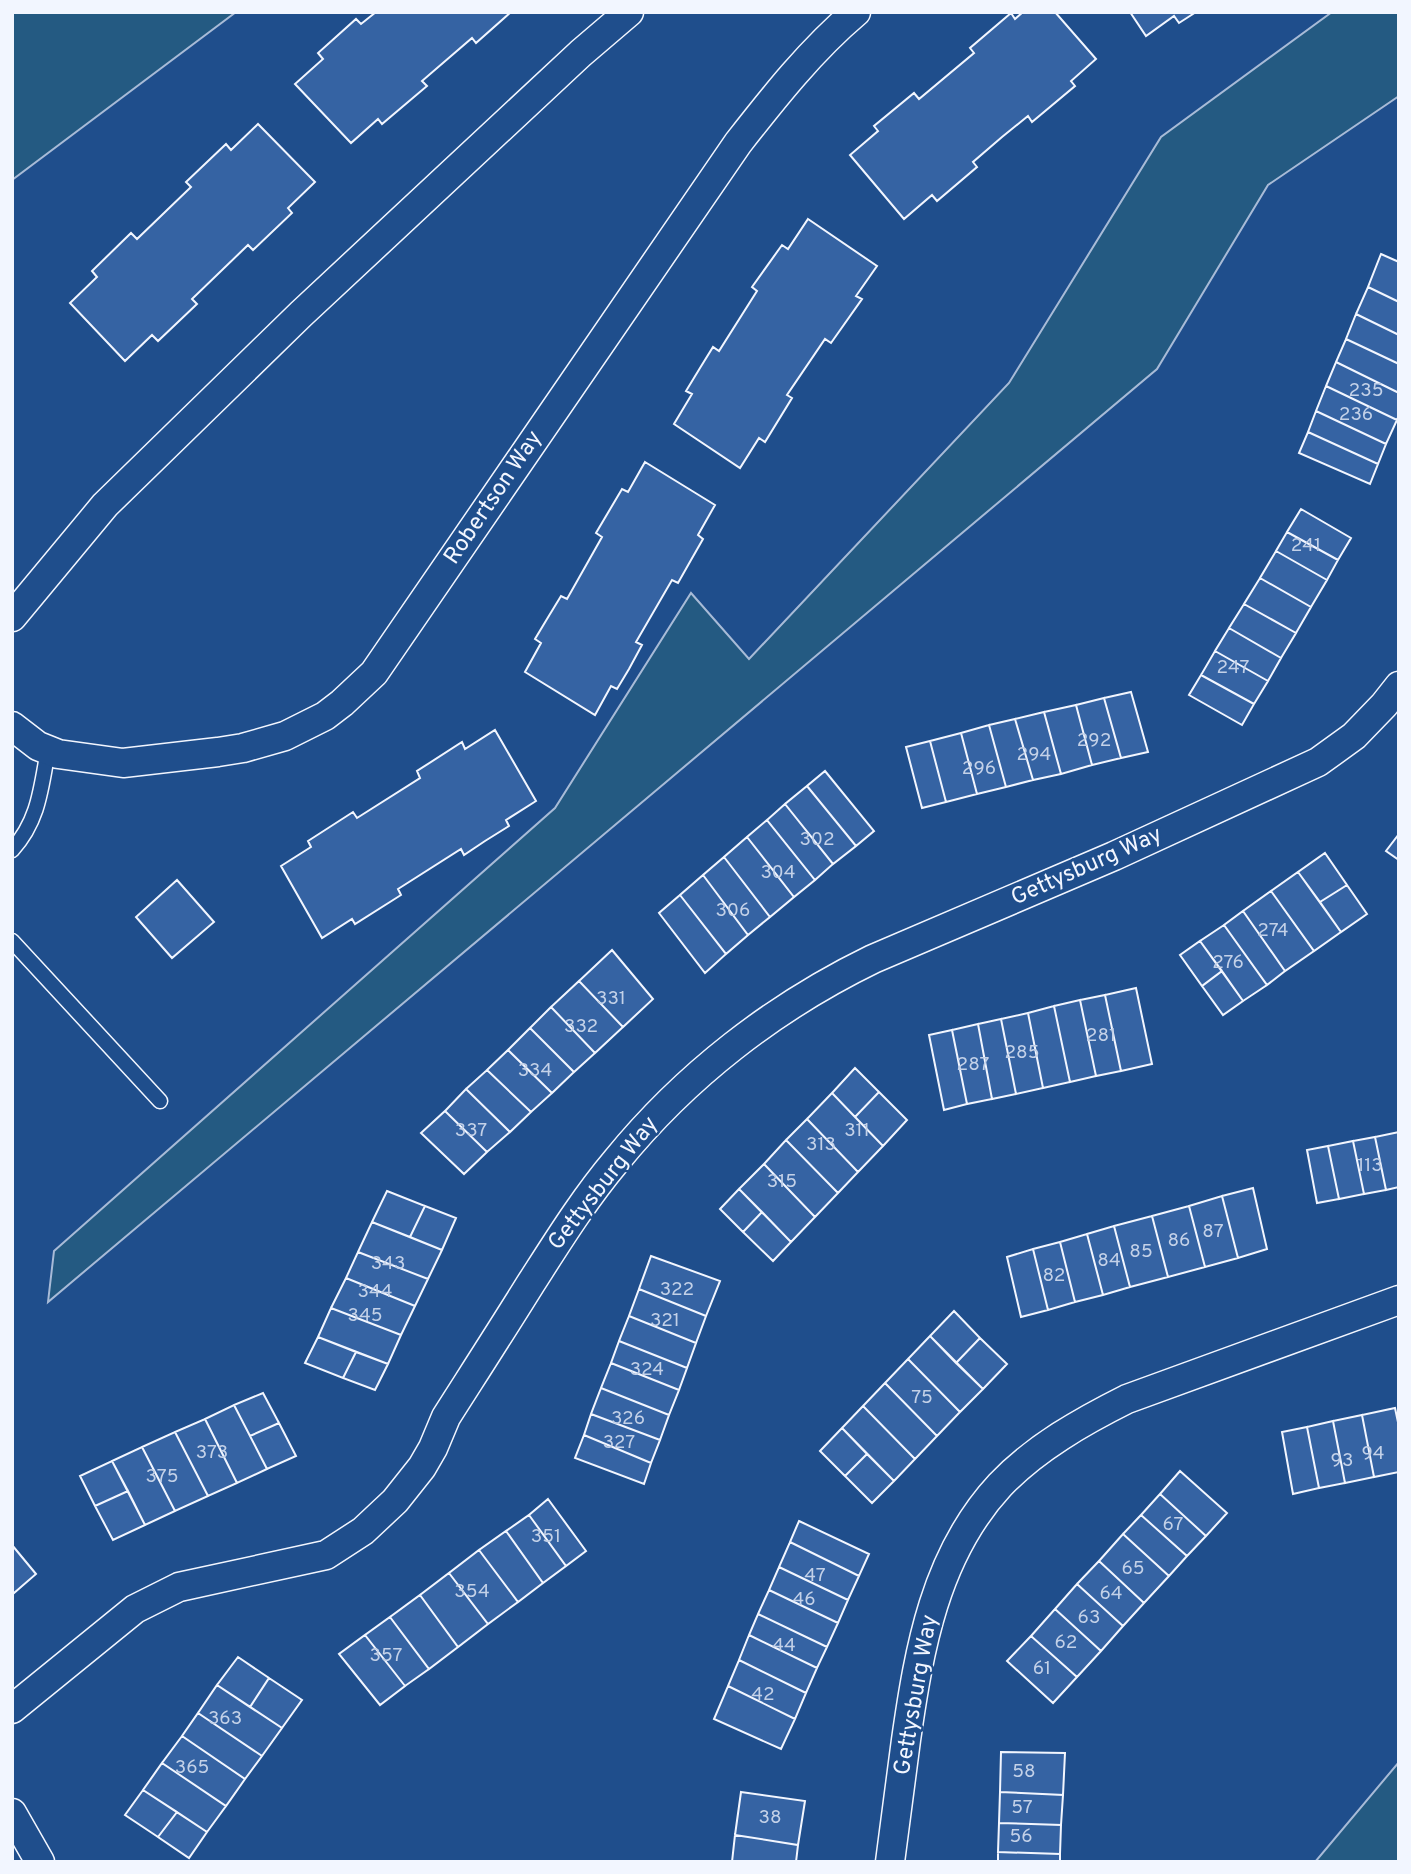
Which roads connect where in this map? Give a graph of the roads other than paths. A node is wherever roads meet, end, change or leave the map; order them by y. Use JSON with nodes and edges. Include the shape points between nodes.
{"nodes":[{"id":1,"x":629,"y":12,"type":"edge"},
{"id":2,"x":856,"y":12,"type":"edge"},
{"id":3,"x":12,"y":617,"type":"edge"},
{"id":4,"x":1399,"y":686,"type":"edge"},
{"id":5,"x":12,"y":726,"type":"edge"},
{"id":6,"x":48,"y":750,"type":"junction"},
{"id":7,"x":12,"y":850,"type":"edge"},
{"id":8,"x":12,"y":941,"type":"edge"},
{"id":9,"x":160,"y":1101,"type":"dead end"},
{"id":10,"x":1399,"y":1300,"type":"edge"},
{"id":11,"x":12,"y":1709,"type":"edge"},
{"id":12,"x":12,"y":1813,"type":"edge"},
{"id":13,"x":40,"y":1862,"type":"edge"},
{"id":14,"x":890,"y":1862,"type":"edge"}],
"edges":[{"from":1,"to":3,"type":"street","via":[[301,314],[115,495]]},
{"from":2,"to":6,"type":"street","name":"Robertson Way","via":[[778,91],[738,143],[374,673],[342,704],[285,736],[218,752],[123,763]]},
{"from":4,"to":11,"type":"street","name":"Gettysburg Way","via":[[1354,736],[1318,762],[833,978],[725,1052],[660,1111],[616,1160],[577,1212],[467,1383],[422,1467],[363,1531],[326,1555],[179,1587],[135,1609]]},
{"from":5,"to":6,"type":"street","name":"Robertson Way"},
{"from":6,"to":7,"type":"lane","via":[[37,809],[28,831]]},
{"from":8,"to":9,"type":"lane"},
{"from":10,"to":14,"type":"street","name":"Gettysburg Way","via":[[1128,1399],[1089,1418],[1001,1484],[974,1518],[935,1597],[915,1678]]},
{"from":12,"to":13,"type":"street"}]}
